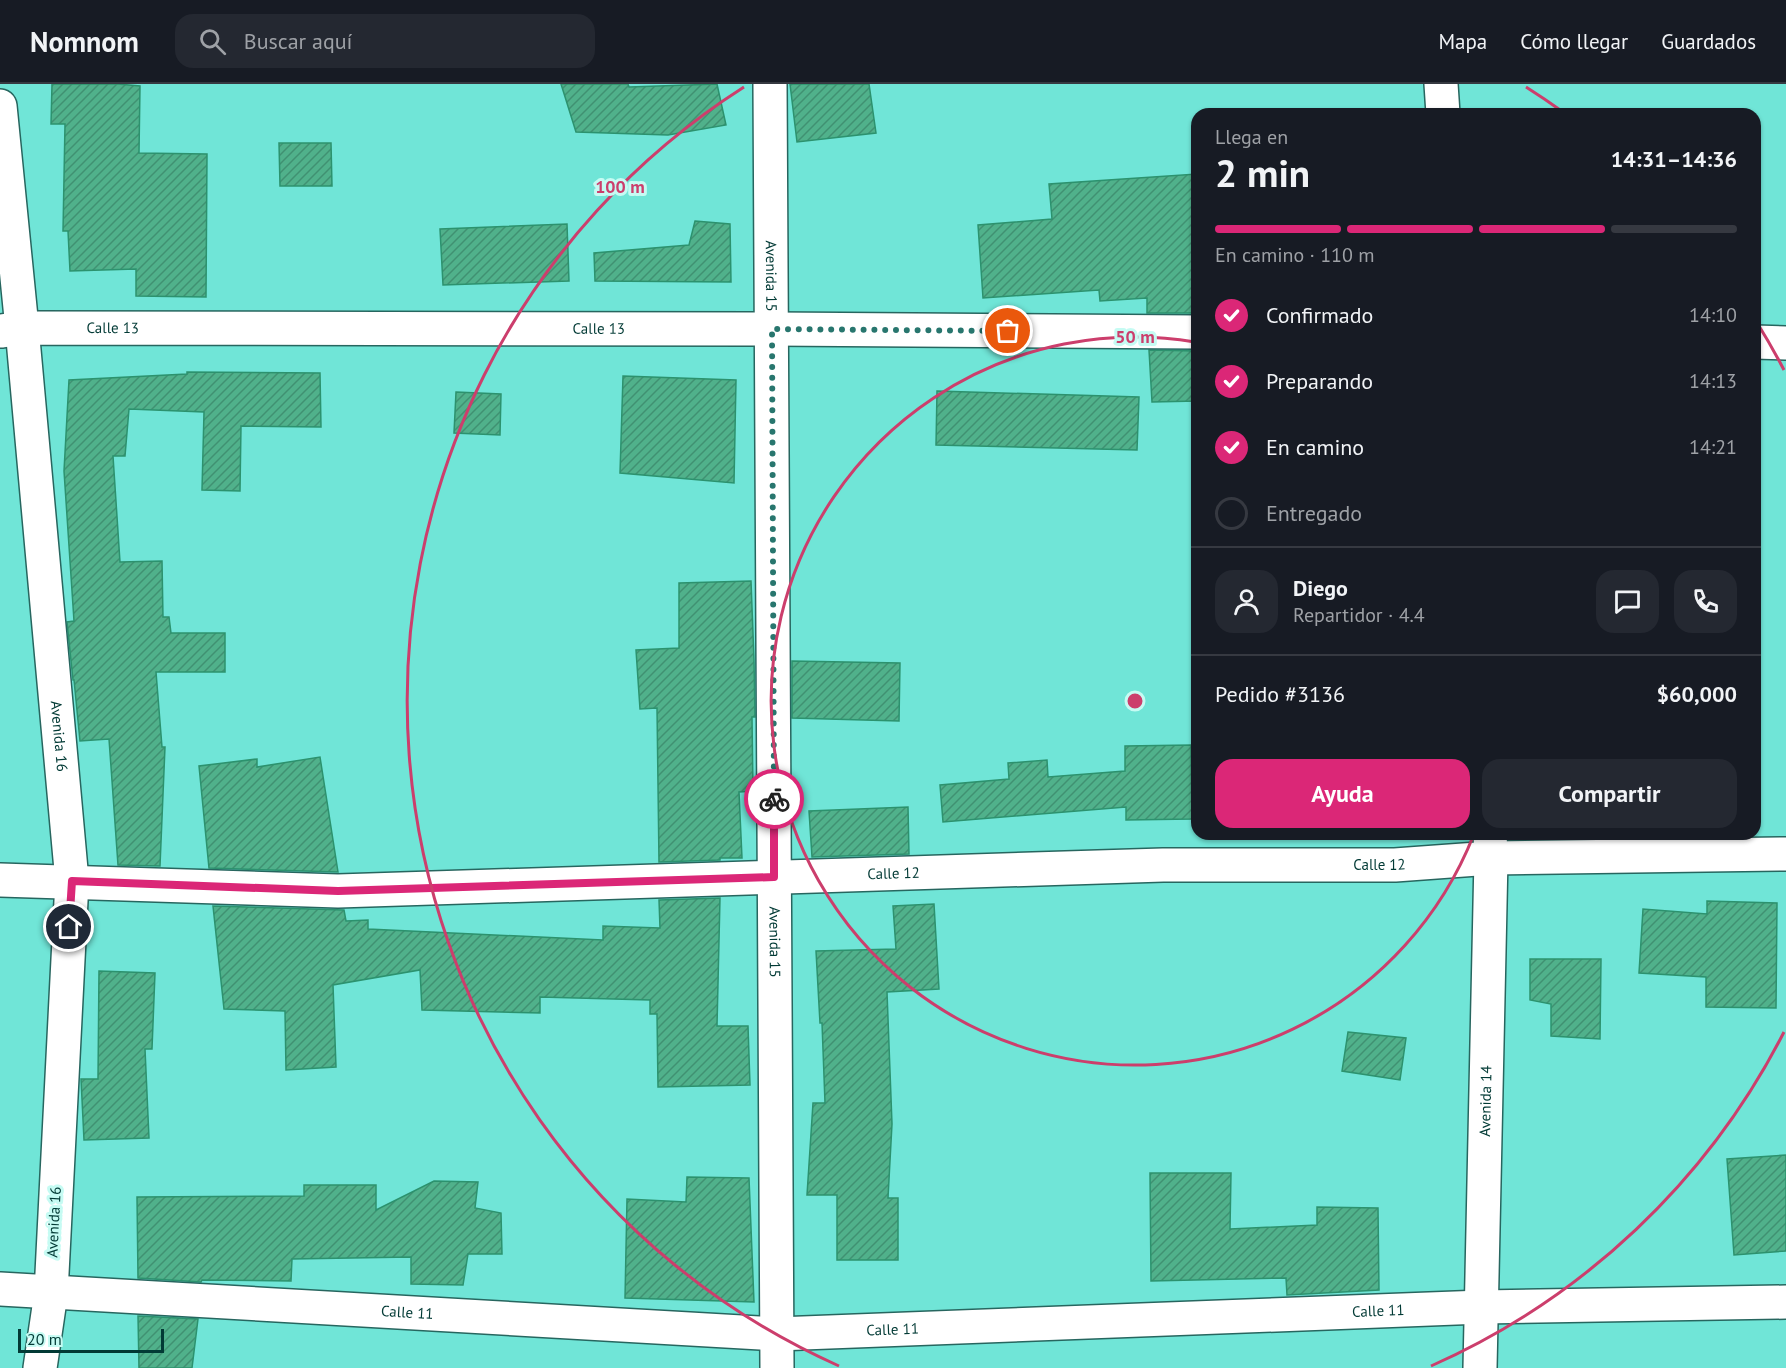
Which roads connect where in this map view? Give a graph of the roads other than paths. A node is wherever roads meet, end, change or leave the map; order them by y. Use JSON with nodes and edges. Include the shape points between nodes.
{"nodes":[{"id":1,"x":770,"y":84,"type":"edge"},
{"id":2,"x":1441,"y":84,"type":"edge"},
{"id":3,"x":0,"y":106,"type":"edge"},
{"id":4,"x":1443,"y":108,"type":"edge"},
{"id":5,"x":772,"y":329,"type":"junction"},
{"id":6,"x":11,"y":330,"type":"edge"},
{"id":7,"x":1191,"y":332,"type":"edge"},
{"id":8,"x":1761,"y":342,"type":"edge"},
{"id":9,"x":1786,"y":343,"type":"edge"},
{"id":10,"x":1491,"y":846,"type":"edge"},
{"id":11,"x":1786,"y":854,"type":"edge"},
{"id":12,"x":774,"y":877,"type":"junction"},
{"id":13,"x":0,"y":880,"type":"edge"},
{"id":14,"x":72,"y":881,"type":"junction"},
{"id":15,"x":0,"y":1289,"type":"edge"},
{"id":16,"x":51,"y":1293,"type":"junction"},
{"id":17,"x":1786,"y":1302,"type":"edge"},
{"id":18,"x":1482,"y":1307,"type":"junction"},
{"id":19,"x":777,"y":1334,"type":"junction"},
{"id":20,"x":40,"y":1368,"type":"edge"},
{"id":21,"x":777,"y":1368,"type":"edge"},
{"id":22,"x":1480,"y":1368,"type":"edge"}],
"edges":[{"from":1,"to":5,"type":"street","name":"Avenida 15"},
{"from":2,"to":4,"type":"street"},
{"from":3,"to":6,"type":"street","name":"Avenida 16"},
{"from":5,"to":6,"type":"street","name":"Calle 13"},
{"from":5,"to":7,"type":"street","name":"Calle 13"},
{"from":5,"to":12,"type":"street","name":"Avenida 15"},
{"from":6,"to":14,"type":"street","name":"Avenida 16"},
{"from":8,"to":9,"type":"street"},
{"from":10,"to":11,"type":"street","name":"Calle 12"},
{"from":10,"to":12,"type":"street","name":"Calle 12","via":[[1395,866],[1164,865]]},
{"from":10,"to":18,"type":"street","name":"Avenida 14"},
{"from":12,"to":14,"type":"street","name":"Calle 12","via":[[338,891]]},
{"from":12,"to":19,"type":"street","name":"Avenida 15"},
{"from":13,"to":14,"type":"street","name":"Calle 12"},
{"from":14,"to":16,"type":"street","name":"Avenida 16"},
{"from":15,"to":16,"type":"street","name":"Calle 11"},
{"from":16,"to":19,"type":"street","name":"Calle 11"},
{"from":16,"to":20,"type":"street","name":"Avenida 16"},
{"from":17,"to":18,"type":"street","name":"Calle 11"},
{"from":18,"to":19,"type":"street","name":"Calle 11"},
{"from":18,"to":22,"type":"street","name":"Avenida 14"},
{"from":19,"to":21,"type":"street","name":"Avenida 15"}]}
